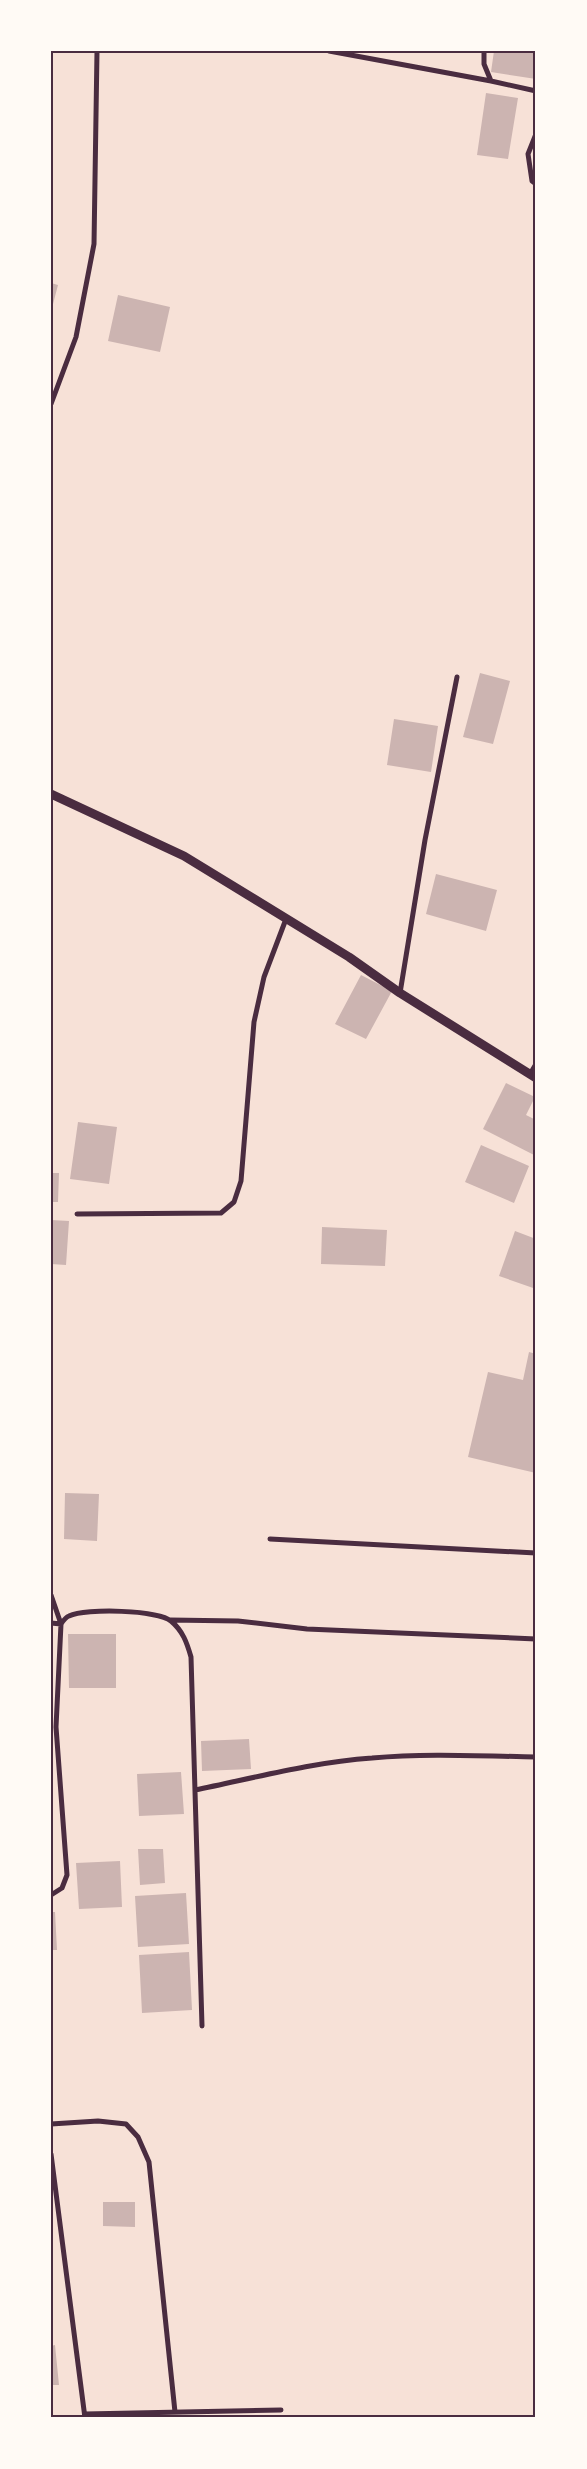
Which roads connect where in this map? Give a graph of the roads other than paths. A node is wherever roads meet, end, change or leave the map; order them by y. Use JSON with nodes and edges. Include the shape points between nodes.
{"nodes":[{"id":1,"x":97,"y":51,"type":"edge"},
{"id":2,"x":329,"y":51,"type":"edge"},
{"id":3,"x":484,"y":51,"type":"edge"},
{"id":4,"x":491,"y":81,"type":"junction"},
{"id":5,"x":536,"y":91,"type":"edge"},
{"id":6,"x":536,"y":134,"type":"edge"},
{"id":7,"x":536,"y":184,"type":"edge"},
{"id":8,"x":51,"y":404,"type":"edge"},
{"id":9,"x":457,"y":677,"type":"dead end"},
{"id":10,"x":51,"y":794,"type":"edge"},
{"id":11,"x":286,"y":919,"type":"junction"},
{"id":12,"x":400,"y":993,"type":"junction"},
{"id":13,"x":536,"y":1064,"type":"edge"},
{"id":14,"x":533,"y":1076,"type":"edge"},
{"id":15,"x":77,"y":1214,"type":"dead end"},
{"id":16,"x":270,"y":1539,"type":"dead end"},
{"id":17,"x":536,"y":1553,"type":"edge"},
{"id":18,"x":51,"y":1595,"type":"edge"},
{"id":19,"x":170,"y":1620,"type":"junction"},
{"id":20,"x":51,"y":1623,"type":"edge"},
{"id":21,"x":61,"y":1624,"type":"junction"},
{"id":22,"x":536,"y":1639,"type":"edge"},
{"id":23,"x":536,"y":1757,"type":"edge"},
{"id":24,"x":195,"y":1790,"type":"junction"},
{"id":25,"x":51,"y":1895,"type":"edge"},
{"id":26,"x":202,"y":2026,"type":"dead end"},
{"id":27,"x":51,"y":2124,"type":"edge"},
{"id":28,"x":51,"y":2154,"type":"edge"},
{"id":29,"x":281,"y":2410,"type":"dead end"},
{"id":30,"x":174,"y":2412,"type":"junction"},
{"id":31,"x":85,"y":2416,"type":"edge"}],
"edges":[{"from":1,"to":8,"type":"street","via":[[94,244],[76,337]]},
{"from":2,"to":4,"type":"street"},
{"from":3,"to":4,"type":"street","via":[[484,64]]},
{"from":4,"to":5,"type":"street"},
{"from":6,"to":7,"type":"street","via":[[528,154],[532,181]]},
{"from":9,"to":12,"type":"street"},
{"from":10,"to":11,"type":"street","via":[[184,856]]},
{"from":11,"to":12,"type":"street"},
{"from":11,"to":15,"type":"street","via":[[264,978],[254,1022],[243,1164],[234,1202],[221,1213]]},
{"from":12,"to":14,"type":"street"},
{"from":13,"to":14,"type":"street"},
{"from":16,"to":17,"type":"street"},
{"from":18,"to":21,"type":"street"},
{"from":19,"to":21,"type":"street","via":[[153,1614],[91,1610],[68,1616]]},
{"from":19,"to":22,"type":"street","via":[[238,1621],[307,1629]]},
{"from":19,"to":24,"type":"street","via":[[182,1633],[191,1657]]},
{"from":20,"to":21,"type":"street"},
{"from":21,"to":25,"type":"street","via":[[56,1727],[66,1875],[62,1888]]},
{"from":23,"to":24,"type":"street","via":[[424,1755],[370,1758]]},
{"from":24,"to":26,"type":"street"},
{"from":27,"to":30,"type":"street","via":[[98,2121],[126,2124],[138,2138],[149,2162]]},
{"from":28,"to":31,"type":"street"},
{"from":29,"to":30,"type":"street"},
{"from":30,"to":31,"type":"street"}]}
